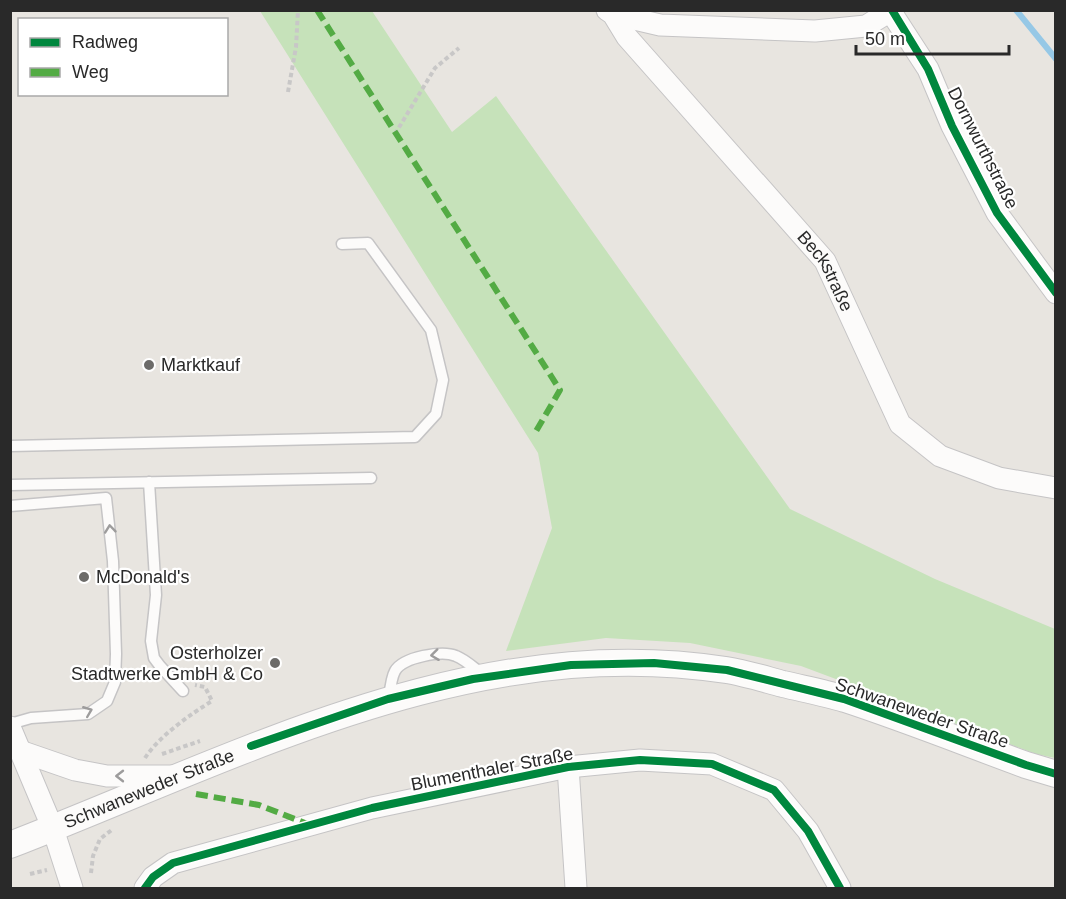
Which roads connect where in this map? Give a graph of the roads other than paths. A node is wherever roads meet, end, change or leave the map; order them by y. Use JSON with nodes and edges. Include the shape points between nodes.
{"nodes":[{"id":1,"x":891,"y":11,"type":"edge"},
{"id":2,"x":610,"y":12,"type":"edge"},
{"id":3,"x":342,"y":244,"type":"dead end"},
{"id":4,"x":1056,"y":293,"type":"edge"},
{"id":5,"x":10,"y":446,"type":"edge"},
{"id":6,"x":371,"y":478,"type":"dead end"},
{"id":7,"x":149,"y":482,"type":"junction"},
{"id":8,"x":10,"y":485,"type":"edge"},
{"id":9,"x":1056,"y":488,"type":"edge"},
{"id":10,"x":14,"y":505,"type":"edge"},
{"id":11,"x":183,"y":691,"type":"road end"},
{"id":12,"x":13,"y":736,"type":"edge"},
{"id":13,"x":568,"y":767,"type":"junction"},
{"id":14,"x":1056,"y":774,"type":"edge"},
{"id":15,"x":178,"y":776,"type":"junction"},
{"id":16,"x":53,"y":829,"type":"junction"},
{"id":17,"x":10,"y":845,"type":"edge"},
{"id":18,"x":72,"y":888,"type":"edge"},
{"id":19,"x":145,"y":888,"type":"edge"},
{"id":20,"x":576,"y":888,"type":"edge"},
{"id":21,"x":840,"y":888,"type":"edge"}],
"edges":[{"from":1,"to":2,"type":"street","via":[[866,26],[815,31],[660,25]]},
{"from":1,"to":4,"type":"street","name":"Dornwurthstraße","via":[[928,69],[997,213]]},
{"from":2,"to":9,"type":"street","name":"Beckstraße","via":[[627,37],[825,261],[900,424],[940,456],[999,478]]},
{"from":3,"to":5,"type":"lane","via":[[368,243],[431,330],[442,380],[436,414],[415,437]]},
{"from":6,"to":7,"type":"lane"},
{"from":7,"to":8,"type":"lane"},
{"from":7,"to":11,"type":"lane","via":[[156,595],[150,641],[159,666]]},
{"from":12,"to":10,"type":"lane","one_way":true,"via":[[31,718],[88,714],[107,701],[115,682],[113,561],[106,498]]},
{"from":15,"to":12,"type":"street","one_way":true,"via":[[107,776],[75,770]]},
{"from":12,"to":16,"type":"street"},
{"from":13,"to":19,"type":"street","name":"Blumenthaler Straße","via":[[372,808],[173,863]]},
{"from":13,"to":20,"type":"street"},
{"from":13,"to":21,"type":"street","name":"Blumenthaler Straße","via":[[640,760],[712,764],[774,790],[808,831]]},
{"from":14,"to":15,"type":"street","name":"Schwaneweder Straße","via":[[844,699],[727,670],[654,663],[571,665],[486,677],[388,699],[251,746]]},
{"from":15,"to":16,"type":"street","name":"Schwaneweder Straße"},
{"from":16,"to":17,"type":"street","name":"Schwaneweder Straße"},
{"from":16,"to":18,"type":"street"}]}
